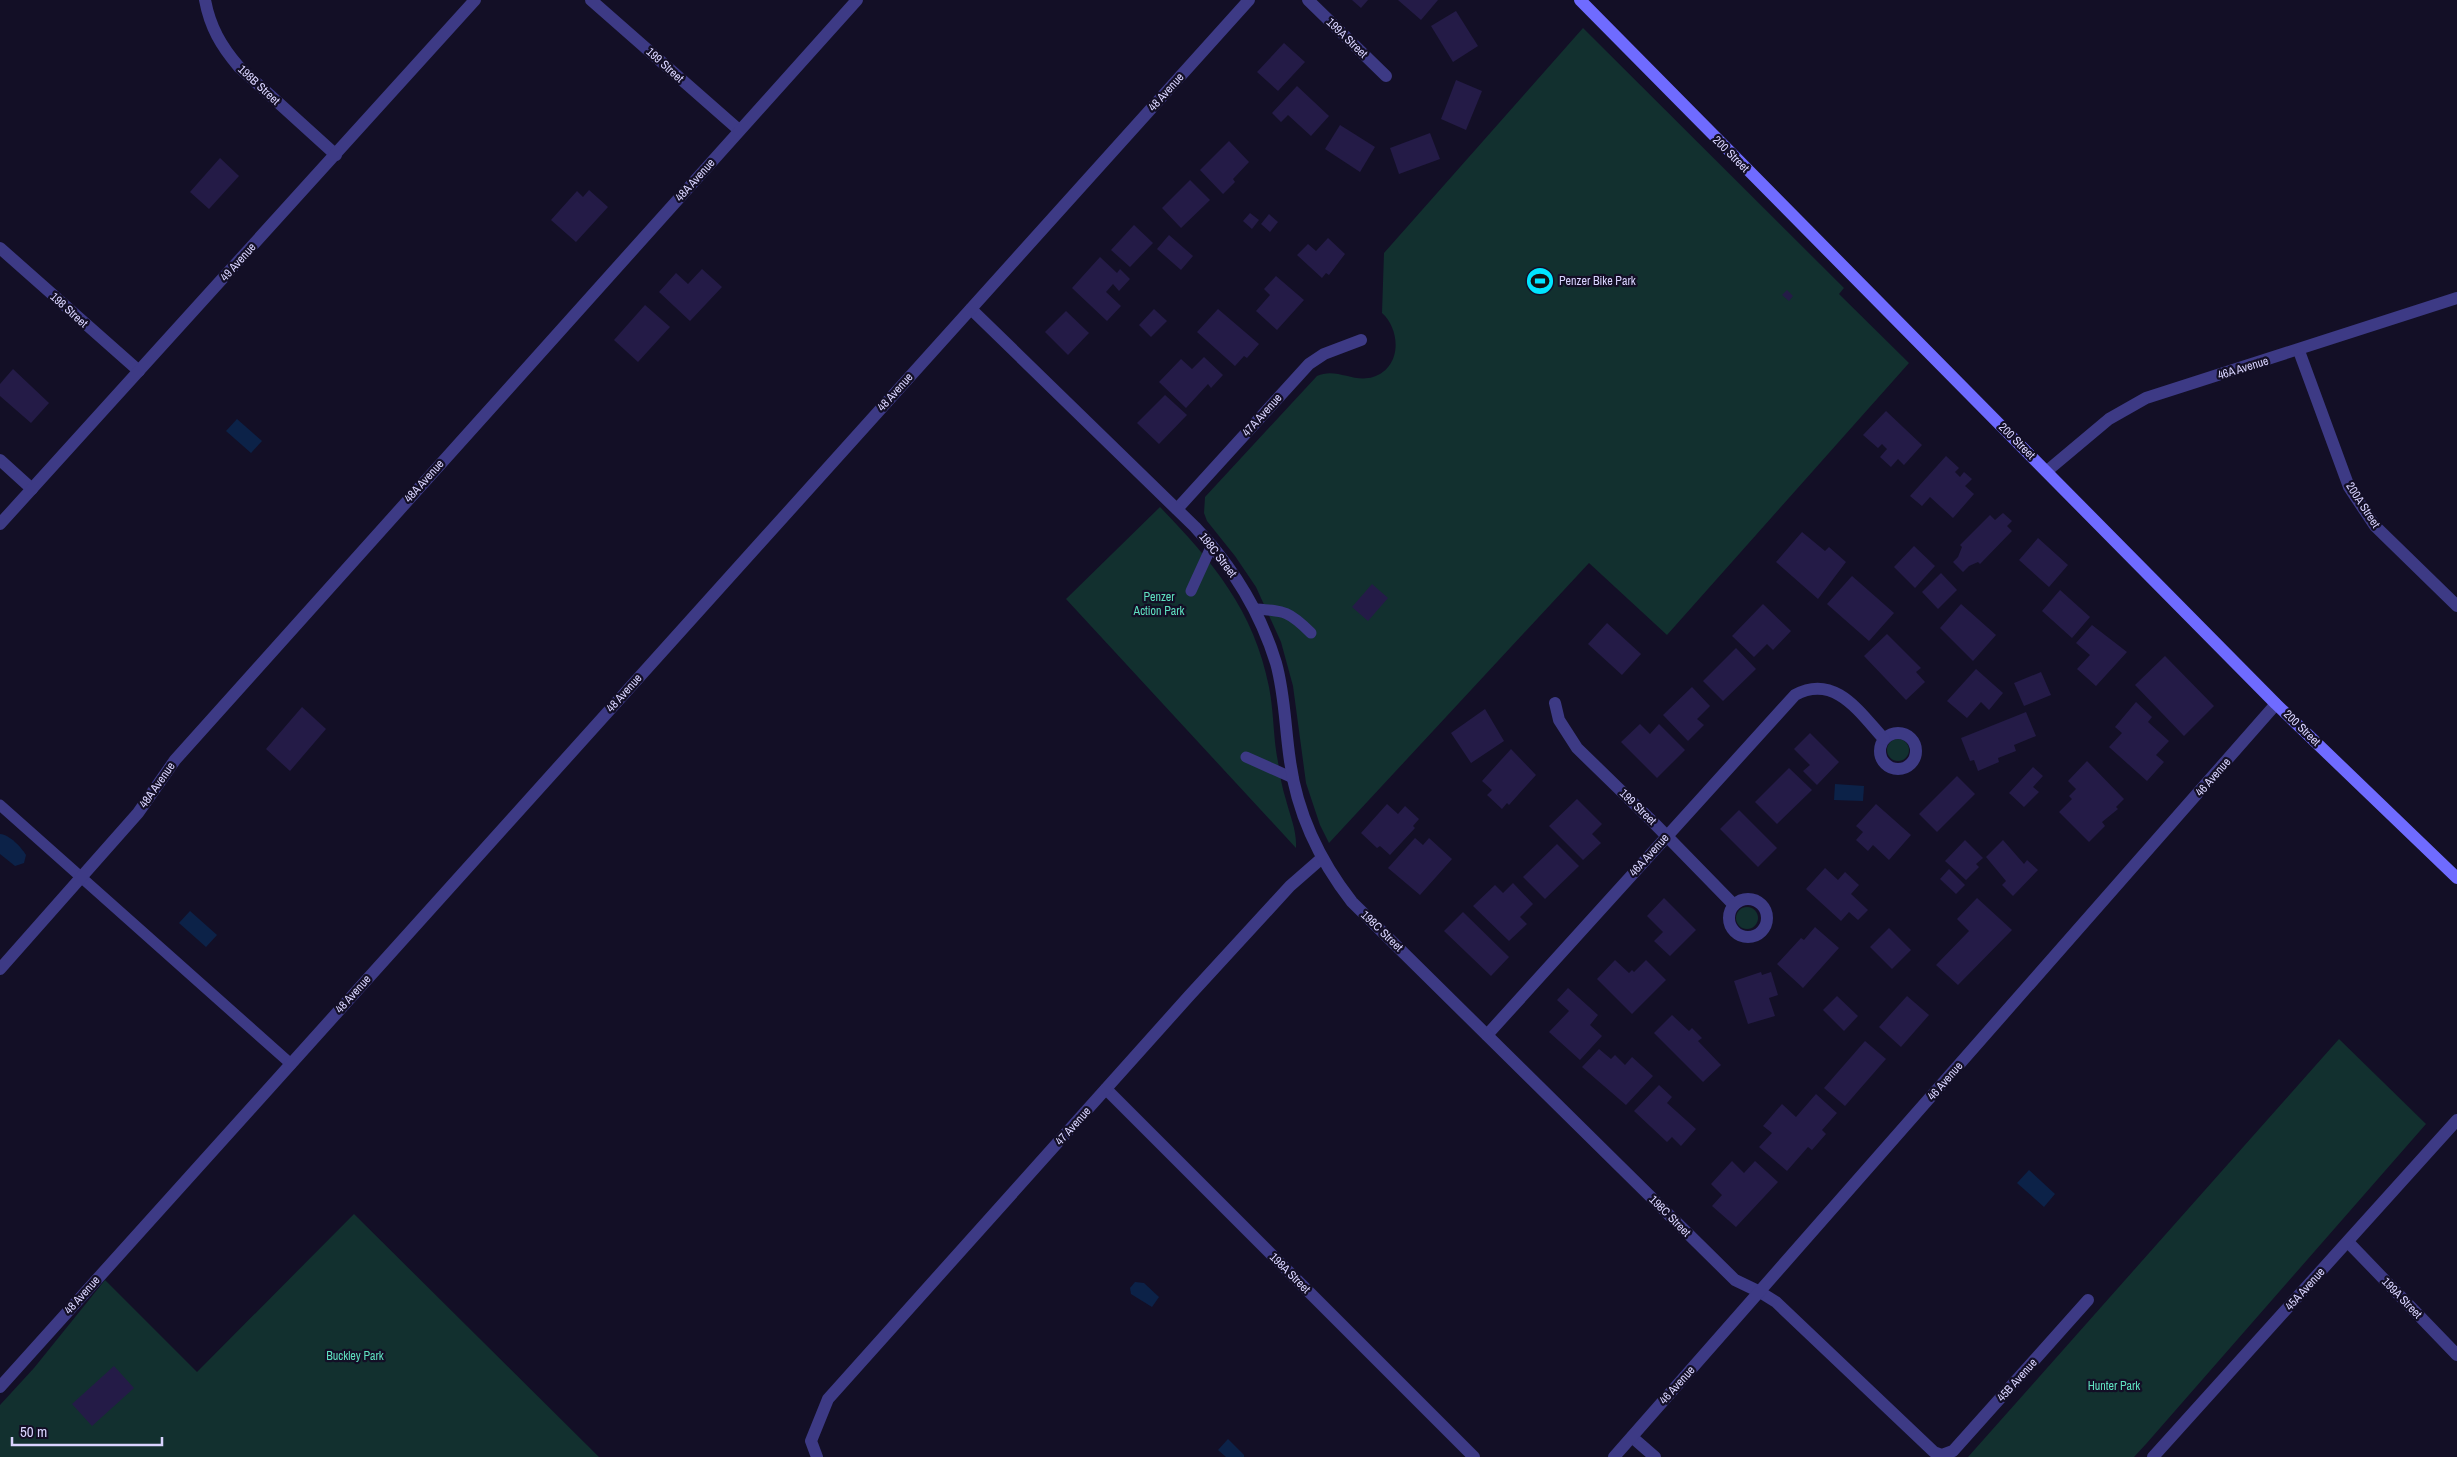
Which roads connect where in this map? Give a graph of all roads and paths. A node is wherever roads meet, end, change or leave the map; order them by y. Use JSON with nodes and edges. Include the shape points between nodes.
{"nodes":[{"id":1,"x":205,"y":0,"type":"edge"},
{"id":2,"x":475,"y":0,"type":"edge"},
{"id":3,"x":591,"y":0,"type":"edge"},
{"id":4,"x":857,"y":0,"type":"edge"},
{"id":5,"x":1249,"y":0,"type":"edge"},
{"id":6,"x":1308,"y":0,"type":"edge"},
{"id":7,"x":1580,"y":0,"type":"edge"},
{"id":8,"x":1386,"y":76,"type":"dead end"},
{"id":9,"x":739,"y":130,"type":"junction"},
{"id":10,"x":336,"y":155,"type":"junction"},
{"id":11,"x":0,"y":248,"type":"edge"},
{"id":12,"x":2457,"y":298,"type":"edge"},
{"id":13,"x":971,"y":309,"type":"junction"},
{"id":14,"x":1361,"y":340,"type":"dead end"},
{"id":15,"x":2299,"y":351,"type":"junction"},
{"id":16,"x":139,"y":372,"type":"junction"},
{"id":17,"x":0,"y":460,"type":"edge"},
{"id":18,"x":2047,"y":471,"type":"junction"},
{"id":19,"x":32,"y":489,"type":"junction"},
{"id":20,"x":1177,"y":509,"type":"junction"},
{"id":21,"x":0,"y":524,"type":"edge"},
{"id":22,"x":1212,"y":545,"type":"junction"},
{"id":23,"x":1191,"y":590,"type":"dead end"},
{"id":24,"x":2457,"y":606,"type":"edge"},
{"id":25,"x":1255,"y":609,"type":"junction"},
{"id":26,"x":1311,"y":633,"type":"dead end"},
{"id":27,"x":1555,"y":703,"type":"dead end"},
{"id":28,"x":2276,"y":704,"type":"junction"},
{"id":29,"x":1884,"y":739,"type":"dead end"},
{"id":30,"x":1246,"y":757,"type":"dead end"},
{"id":31,"x":1293,"y":778,"type":"junction"},
{"id":32,"x":0,"y":806,"type":"edge"},
{"id":33,"x":1666,"y":836,"type":"junction"},
{"id":34,"x":1322,"y":858,"type":"junction"},
{"id":35,"x":80,"y":878,"type":"junction"},
{"id":36,"x":2457,"y":878,"type":"edge"},
{"id":37,"x":1734,"y":905,"type":"dead end"},
{"id":38,"x":0,"y":969,"type":"edge"},
{"id":39,"x":1487,"y":1034,"type":"junction"},
{"id":40,"x":291,"y":1064,"type":"junction"},
{"id":41,"x":1106,"y":1089,"type":"junction"},
{"id":42,"x":2457,"y":1120,"type":"edge"},
{"id":43,"x":2348,"y":1242,"type":"junction"},
{"id":44,"x":1760,"y":1292,"type":"junction"},
{"id":45,"x":2088,"y":1300,"type":"dead end"},
{"id":46,"x":2457,"y":1355,"type":"edge"},
{"id":47,"x":0,"y":1387,"type":"edge"},
{"id":48,"x":1632,"y":1436,"type":"junction"},
{"id":49,"x":1942,"y":1455,"type":"joint"},
{"id":50,"x":817,"y":1457,"type":"edge"},
{"id":51,"x":1474,"y":1457,"type":"edge"},
{"id":52,"x":1614,"y":1457,"type":"edge"},
{"id":53,"x":1655,"y":1457,"type":"edge"},
{"id":54,"x":2153,"y":1457,"type":"edge"}],
"edges":[{"from":1,"to":10,"type":"street","name":"198B Street","via":[[208,17],[226,52]]},
{"from":2,"to":10,"type":"street","name":"49 Avenue"},
{"from":3,"to":9,"type":"street","name":"199 Street"},
{"from":4,"to":9,"type":"street","name":"48A Avenue"},
{"from":5,"to":13,"type":"street","name":"48 Avenue"},
{"from":6,"to":8,"type":"street","name":"199A Street"},
{"from":7,"to":18,"type":"main road","name":"200 Street"},
{"from":9,"to":35,"type":"street","name":"48A Avenue","via":[[175,760],[138,813]]},
{"from":10,"to":16,"type":"street","name":"49 Avenue"},
{"from":11,"to":16,"type":"street","name":"198 Street"},
{"from":12,"to":15,"type":"street","name":"46A Avenue"},
{"from":13,"to":20,"type":"street","name":"198C Street"},
{"from":13,"to":40,"type":"street","name":"48 Avenue"},
{"from":14,"to":20,"type":"street","name":"47A Avenue","via":[[1324,354],[1309,364]]},
{"from":15,"to":18,"type":"street","name":"46A Avenue","via":[[2146,398],[2109,419]]},
{"from":15,"to":24,"type":"street","name":"200A Street","via":[[2349,487],[2375,526]]},
{"from":16,"to":19,"type":"street","name":"49 Avenue"},
{"from":17,"to":19,"type":"street"},
{"from":18,"to":28,"type":"main road","name":"200 Street"},
{"from":19,"to":21,"type":"street","name":"49 Avenue"},
{"from":20,"to":22,"type":"street","name":"198C Street"},
{"from":22,"to":23,"type":"lane"},
{"from":22,"to":25,"type":"street","name":"198C Street"},
{"from":25,"to":26,"type":"lane","via":[[1280,610],[1293,616]]},
{"from":25,"to":31,"type":"street","name":"198C Street","via":[[1276,664]]},
{"from":27,"to":33,"type":"street","name":"199 Street","via":[[1559,720],[1577,748]]},
{"from":28,"to":36,"type":"main road","name":"200 Street"},
{"from":28,"to":44,"type":"street","name":"46 Avenue"},
{"from":29,"to":33,"type":"street","name":"46A Avenue","via":[[1844,697],[1818,687],[1805,690],[1788,702]]},
{"from":30,"to":31,"type":"lane"},
{"from":31,"to":34,"type":"street","name":"198C Street"},
{"from":32,"to":35,"type":"lane"},
{"from":33,"to":37,"type":"street","name":"199 Street"},
{"from":33,"to":39,"type":"street","name":"46A Avenue"},
{"from":34,"to":39,"type":"street","name":"198C Street","via":[[1357,907]]},
{"from":34,"to":41,"type":"street","name":"47 Avenue","via":[[1290,886]]},
{"from":35,"to":38,"type":"street","name":"48A Avenue"},
{"from":35,"to":40,"type":"lane"},
{"from":39,"to":44,"type":"street","name":"198C Street","via":[[1735,1280]]},
{"from":40,"to":47,"type":"street","name":"48 Avenue"},
{"from":41,"to":50,"type":"street","name":"47 Avenue","via":[[828,1400],[811,1441]]},
{"from":41,"to":51,"type":"street","name":"198A Street"},
{"from":42,"to":43,"type":"street","name":"45A Avenue"},
{"from":43,"to":46,"type":"street","name":"199A Street"},
{"from":43,"to":54,"type":"street","name":"45A Avenue"},
{"from":44,"to":48,"type":"street","name":"46 Avenue"},
{"from":44,"to":49,"type":"street","name":"198C Street","via":[[1776,1302],[1934,1452]]},
{"from":45,"to":49,"type":"street","name":"45B Avenue","via":[[1953,1451]]},
{"from":48,"to":52,"type":"street","name":"46 Avenue"},
{"from":48,"to":53,"type":"street"}]}
